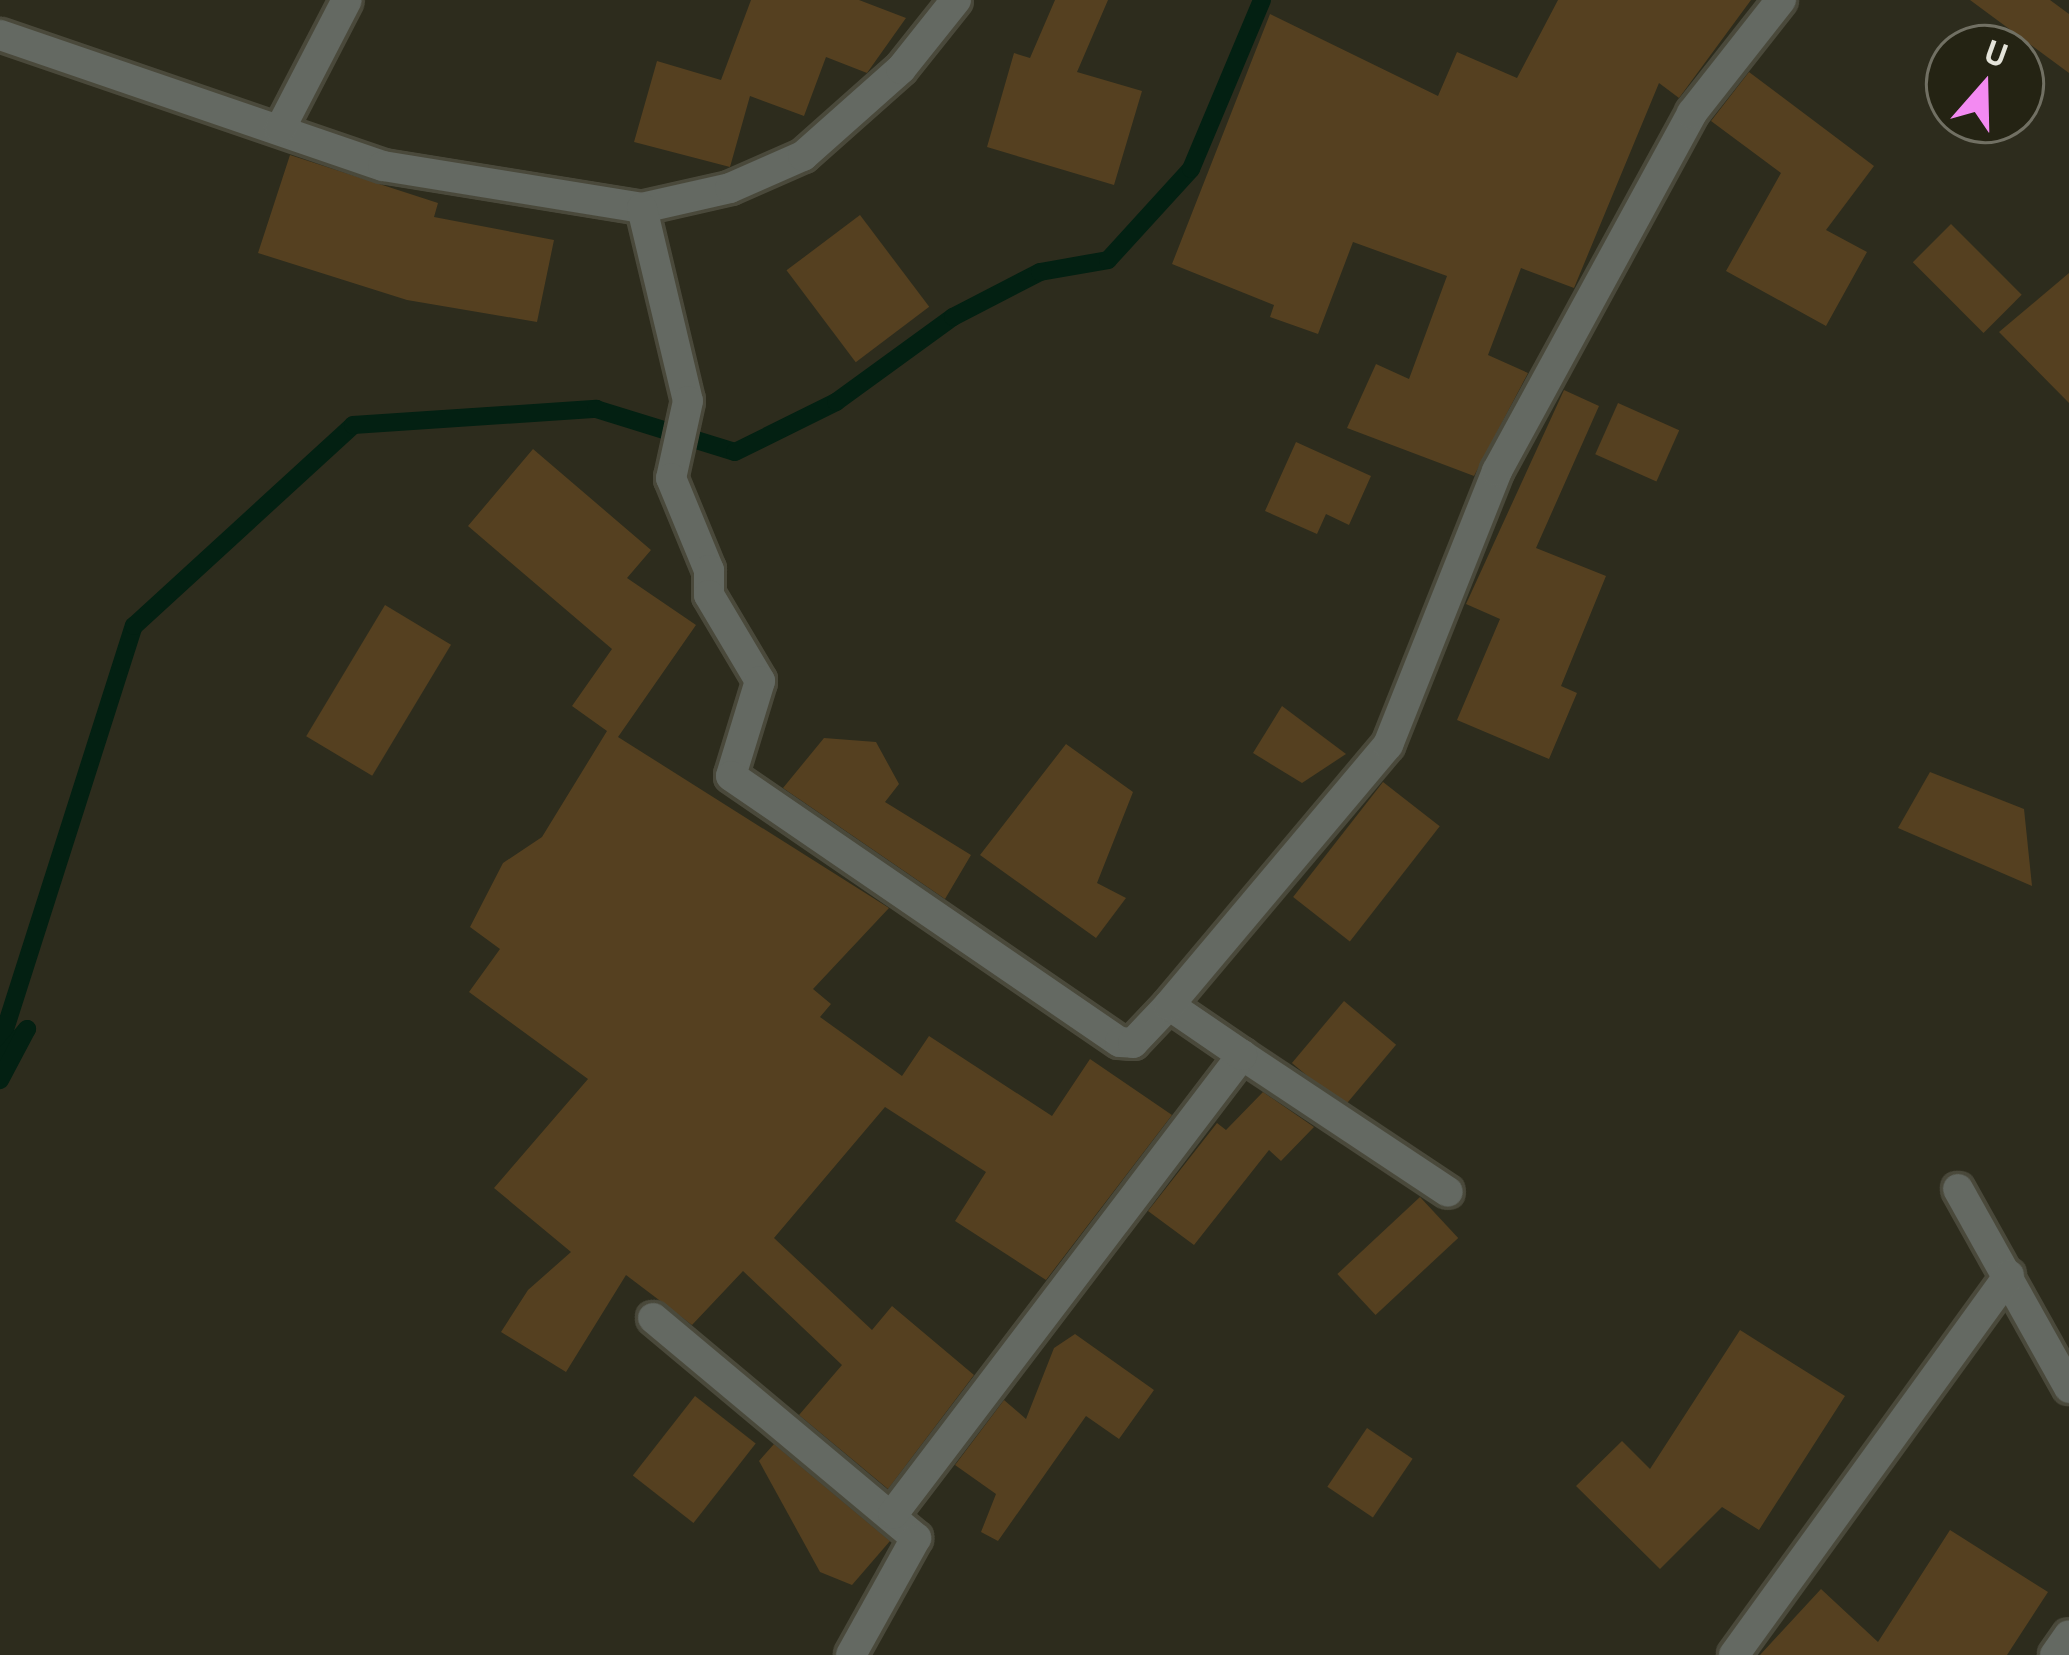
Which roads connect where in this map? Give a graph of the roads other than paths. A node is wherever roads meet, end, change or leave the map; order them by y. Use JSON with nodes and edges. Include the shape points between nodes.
{"nodes":[{"id":1,"x":346,"y":0,"type":"edge"},
{"id":2,"x":956,"y":0,"type":"edge"},
{"id":3,"x":1781,"y":0,"type":"edge"},
{"id":4,"x":0,"y":35,"type":"edge"},
{"id":5,"x":280,"y":129,"type":"junction"},
{"id":6,"x":642,"y":208,"type":"junction"},
{"id":7,"x":1169,"y":1005,"type":"junction"},
{"id":8,"x":1242,"y":1055,"type":"junction"},
{"id":9,"x":1958,"y":1189,"type":"dead end"},
{"id":10,"x":1448,"y":1192,"type":"dead end"},
{"id":11,"x":2008,"y":1275,"type":"junction"},
{"id":12,"x":653,"y":1318,"type":"dead end"},
{"id":13,"x":2069,"y":1388,"type":"edge"},
{"id":14,"x":893,"y":1514,"type":"junction"},
{"id":15,"x":2069,"y":1635,"type":"edge"},
{"id":16,"x":851,"y":1655,"type":"edge"},
{"id":17,"x":1734,"y":1655,"type":"edge"},
{"id":18,"x":2055,"y":1655,"type":"edge"}],
"edges":[{"from":1,"to":5,"type":"street"},
{"from":2,"to":6,"type":"street","via":[[901,69],[803,156],[730,188]]},
{"from":3,"to":7,"type":"street","via":[[1692,113],[1497,471],[1388,745]]},
{"from":4,"to":5,"type":"street"},
{"from":5,"to":6,"type":"street","via":[[382,166]]},
{"from":6,"to":7,"type":"street","via":[[688,401],[671,478],[709,570],[710,595],[760,681],[731,776],[1120,1042],[1133,1043]]},
{"from":7,"to":8,"type":"street"},
{"from":8,"to":10,"type":"street"},
{"from":8,"to":14,"type":"street"},
{"from":9,"to":11,"type":"street"},
{"from":11,"to":13,"type":"street"},
{"from":11,"to":17,"type":"street"},
{"from":12,"to":14,"type":"street"},
{"from":14,"to":16,"type":"street","via":[[916,1547]]},
{"from":15,"to":18,"type":"street"}]}
